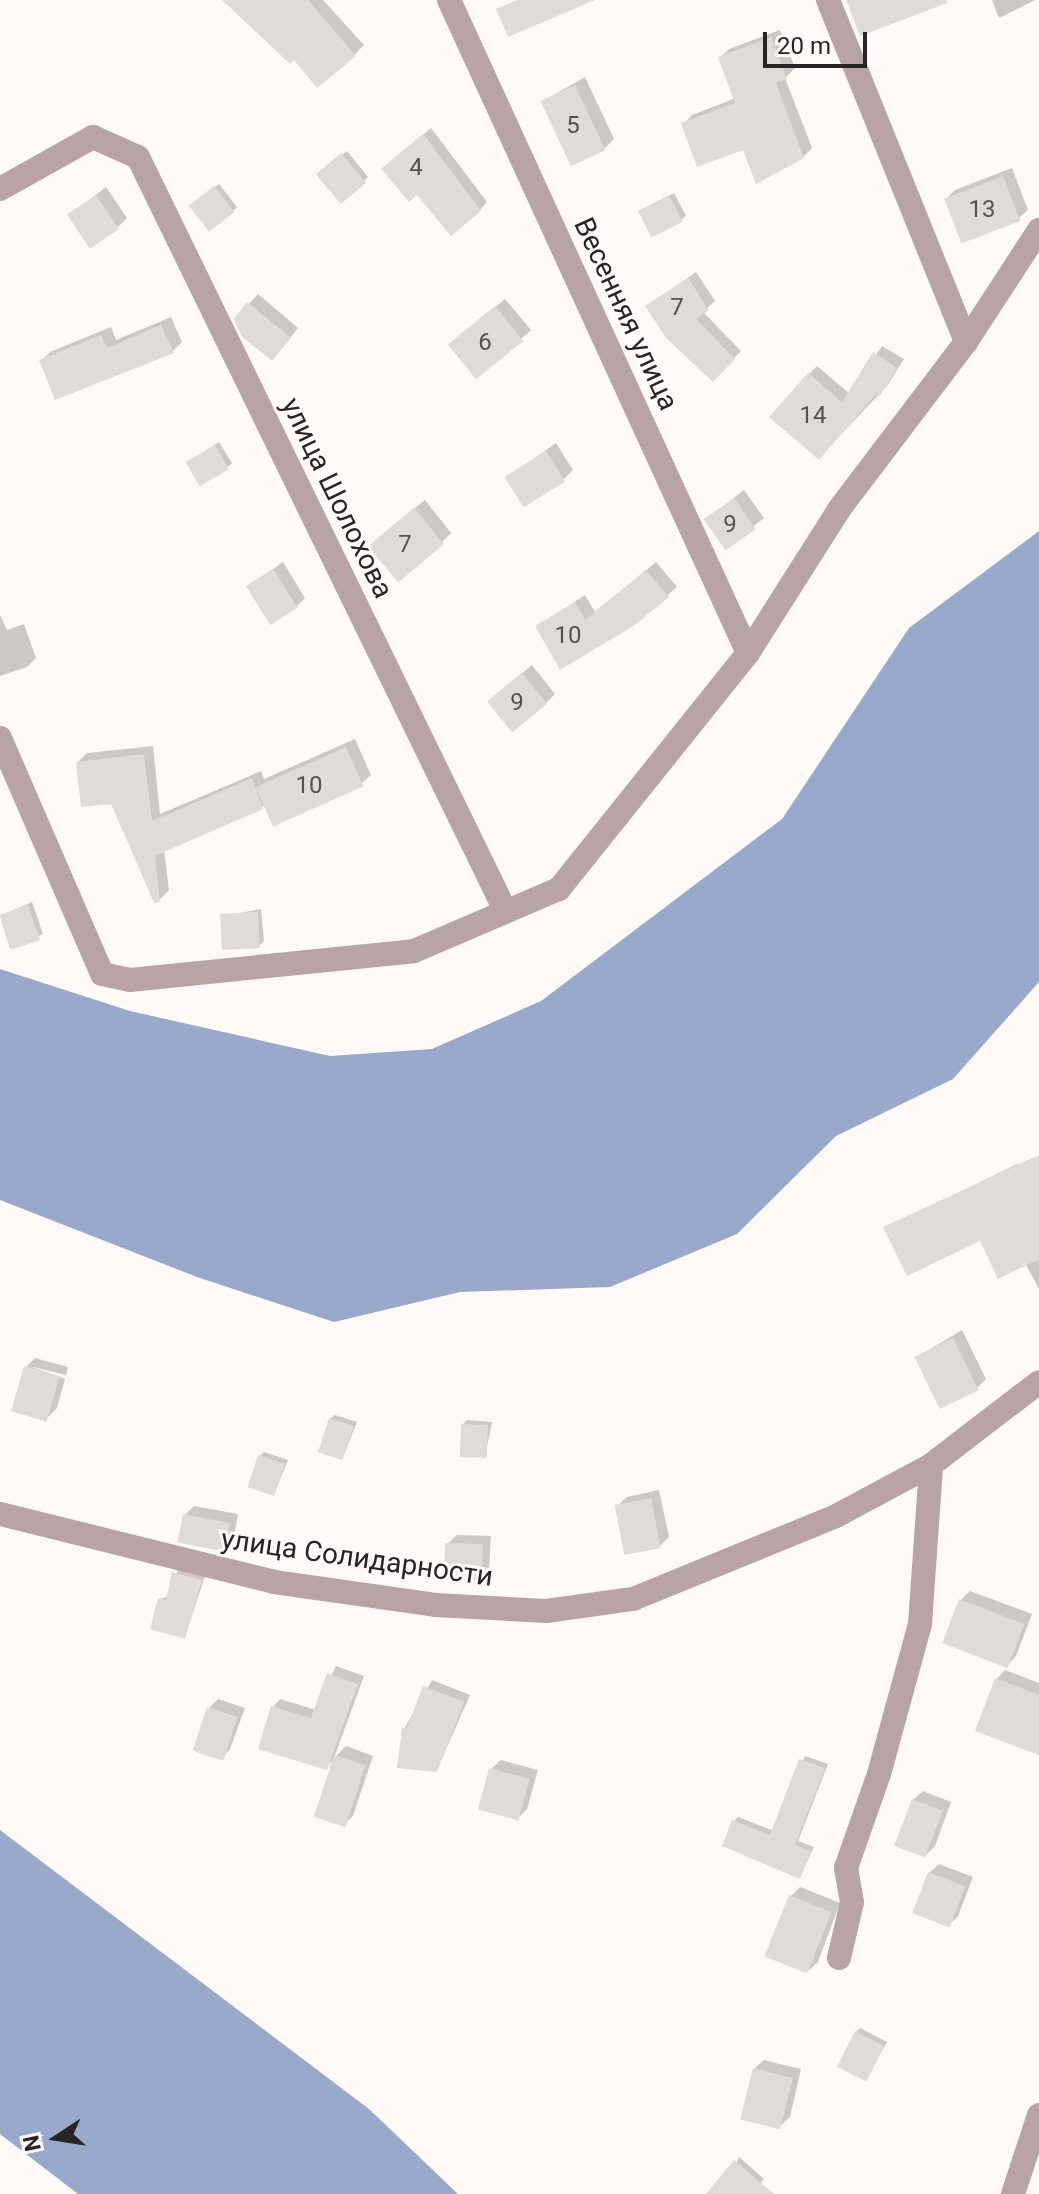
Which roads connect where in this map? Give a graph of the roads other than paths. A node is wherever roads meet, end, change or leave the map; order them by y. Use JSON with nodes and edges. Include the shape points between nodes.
{"nodes":[{"id":1,"x":449,"y":0,"type":"edge"},
{"id":2,"x":828,"y":0,"type":"edge"},
{"id":3,"x":0,"y":189,"type":"edge"},
{"id":4,"x":1039,"y":230,"type":"edge"},
{"id":5,"x":966,"y":342,"type":"junction"},
{"id":6,"x":748,"y":653,"type":"junction"},
{"id":7,"x":0,"y":738,"type":"edge"},
{"id":8,"x":505,"y":910,"type":"junction"},
{"id":9,"x":1039,"y":1382,"type":"edge"},
{"id":10,"x":931,"y":1465,"type":"junction"},
{"id":11,"x":0,"y":1514,"type":"edge"},
{"id":12,"x":839,"y":1958,"type":"dead end"},
{"id":13,"x":1039,"y":2115,"type":"edge"},
{"id":14,"x":1013,"y":2194,"type":"edge"}],
"edges":[{"from":1,"to":6,"type":"street","name":"Весенняя улица"},
{"from":2,"to":5,"type":"street"},
{"from":3,"to":8,"type":"street","name":"улица Шолохова","via":[[93,137],[138,157]]},
{"from":4,"to":5,"type":"street"},
{"from":5,"to":6,"type":"street","via":[[840,508]]},
{"from":6,"to":8,"type":"street","via":[[559,889]]},
{"from":7,"to":8,"type":"street","via":[[102,974],[130,980],[414,951]]},
{"from":9,"to":10,"type":"street","name":"улица Солидарности"},
{"from":10,"to":11,"type":"street","name":"улица Солидарности","via":[[836,1516],[633,1599],[546,1611],[435,1605],[274,1582]]},
{"from":10,"to":12,"type":"street","via":[[920,1624],[879,1774],[846,1868],[852,1902]]},
{"from":13,"to":14,"type":"street"}]}
